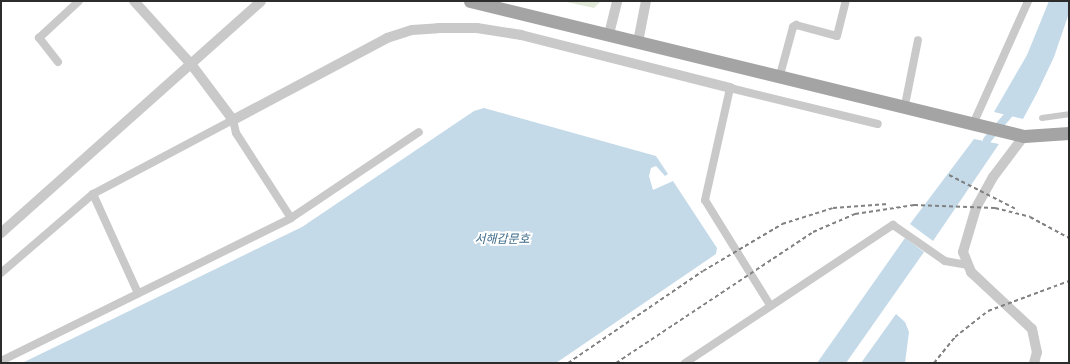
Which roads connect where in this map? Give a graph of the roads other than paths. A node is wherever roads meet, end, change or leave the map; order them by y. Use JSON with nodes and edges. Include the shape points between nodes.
{"nodes":[{"id":1,"x":79,"y":1,"type":"edge"},
{"id":2,"x":134,"y":1,"type":"edge"},
{"id":3,"x":261,"y":1,"type":"edge"},
{"id":4,"x":470,"y":1,"type":"edge"},
{"id":5,"x":617,"y":1,"type":"edge"},
{"id":6,"x":646,"y":1,"type":"edge"},
{"id":7,"x":846,"y":1,"type":"edge"},
{"id":8,"x":1028,"y":1,"type":"edge"},
{"id":9,"x":609,"y":34,"type":"junction"},
{"id":10,"x":918,"y":40,"type":"dead end"},
{"id":11,"x":638,"y":42,"type":"junction"},
{"id":12,"x":58,"y":62,"type":"dead end"},
{"id":13,"x":191,"y":64,"type":"junction"},
{"id":14,"x":780,"y":75,"type":"junction"},
{"id":15,"x":730,"y":88,"type":"junction"},
{"id":16,"x":905,"y":106,"type":"junction"},
{"id":17,"x":1069,"y":114,"type":"edge"},
{"id":18,"x":1042,"y":118,"type":"dead end"},
{"id":19,"x":233,"y":120,"type":"junction"},
{"id":20,"x":878,"y":124,"type":"dead end"},
{"id":21,"x":979,"y":124,"type":"junction"},
{"id":22,"x":419,"y":132,"type":"dead end"},
{"id":23,"x":1069,"y":133,"type":"edge"},
{"id":24,"x":1018,"y":135,"type":"junction"},
{"id":25,"x":93,"y":194,"type":"junction"},
{"id":26,"x":291,"y":218,"type":"junction"},
{"id":27,"x":1,"y":233,"type":"edge"},
{"id":28,"x":967,"y":265,"type":"junction"},
{"id":29,"x":1,"y":273,"type":"edge"},
{"id":30,"x":138,"y":293,"type":"junction"},
{"id":31,"x":770,"y":305,"type":"junction"},
{"id":32,"x":1,"y":361,"type":"edge"},
{"id":33,"x":685,"y":363,"type":"edge"},
{"id":34,"x":1034,"y":363,"type":"edge"}],
"edges":[{"from":1,"to":12,"type":"street","via":[[39,38]]},
{"from":2,"to":13,"type":"street"},
{"from":3,"to":13,"type":"street"},
{"from":4,"to":9,"type":"main road"},
{"from":5,"to":9,"type":"street"},
{"from":6,"to":11,"type":"street"},
{"from":7,"to":14,"type":"street","via":[[837,36],[796,25],[793,27]]},
{"from":8,"to":21,"type":"street"},
{"from":9,"to":11,"type":"main road"},
{"from":10,"to":16,"type":"street"},
{"from":11,"to":14,"type":"main road"},
{"from":13,"to":19,"type":"street"},
{"from":13,"to":27,"type":"street"},
{"from":14,"to":16,"type":"main road"},
{"from":15,"to":19,"type":"street","via":[[521,35],[478,28],[438,28],[412,30],[387,38]]},
{"from":15,"to":20,"type":"street"},
{"from":15,"to":31,"type":"street","via":[[705,200]]},
{"from":16,"to":21,"type":"main road"},
{"from":17,"to":18,"type":"street"},
{"from":19,"to":25,"type":"street"},
{"from":19,"to":26,"type":"street","via":[[236,133]]},
{"from":21,"to":24,"type":"main road"},
{"from":22,"to":26,"type":"street"},
{"from":23,"to":24,"type":"main road"},
{"from":24,"to":28,"type":"street","via":[[976,208],[964,241]]},
{"from":25,"to":29,"type":"street"},
{"from":25,"to":30,"type":"street"},
{"from":26,"to":30,"type":"street"},
{"from":28,"to":31,"type":"street","via":[[945,261],[897,225],[888,227]]},
{"from":28,"to":34,"type":"street","via":[[980,283],[1032,329],[1037,352]]},
{"from":30,"to":32,"type":"street"},
{"from":31,"to":33,"type":"street"}]}
